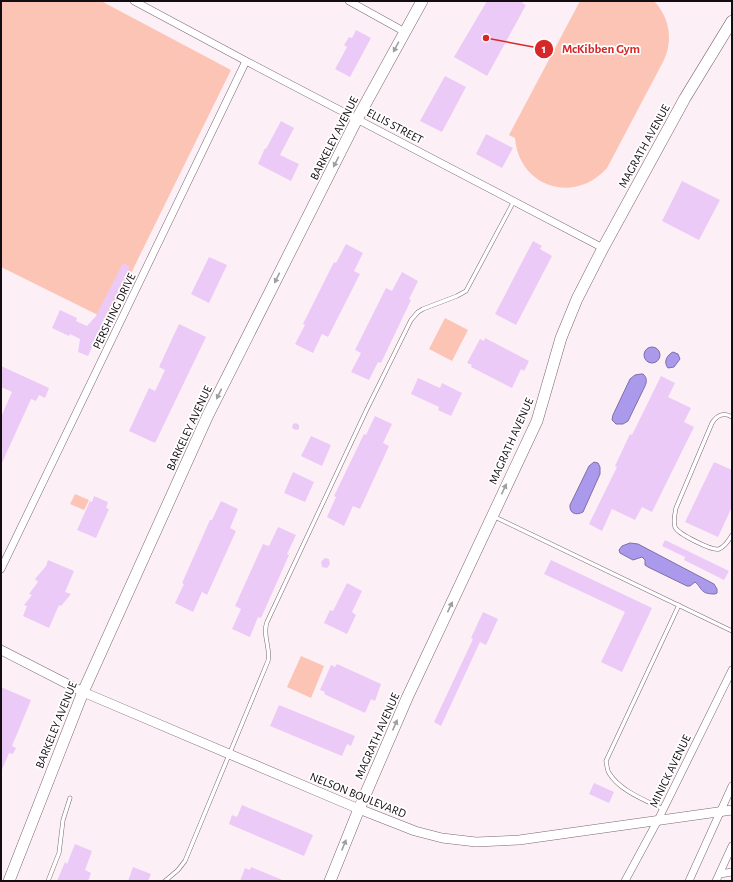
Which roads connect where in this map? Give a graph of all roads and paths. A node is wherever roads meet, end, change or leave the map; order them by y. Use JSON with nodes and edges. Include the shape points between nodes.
{"nodes":[{"id":1,"x":134,"y":1,"type":"edge"},
{"id":2,"x":349,"y":1,"type":"edge"},
{"id":3,"x":422,"y":1,"type":"edge"},
{"id":4,"x":732,"y":21,"type":"edge"},
{"id":5,"x":405,"y":32,"type":"junction"},
{"id":6,"x":246,"y":61,"type":"junction"},
{"id":7,"x":357,"y":119,"type":"junction"},
{"id":8,"x":514,"y":202,"type":"junction"},
{"id":9,"x":603,"y":248,"type":"junction"},
{"id":10,"x":732,"y":417,"type":"edge"},
{"id":11,"x":492,"y":515,"type":"junction"},
{"id":12,"x":732,"y":535,"type":"edge"},
{"id":13,"x":1,"y":569,"type":"edge"},
{"id":14,"x":678,"y":605,"type":"junction"},
{"id":15,"x":732,"y":631,"type":"edge"},
{"id":16,"x":1,"y":650,"type":"edge"},
{"id":17,"x":732,"y":670,"type":"edge"},
{"id":18,"x":83,"y":692,"type":"junction"},
{"id":19,"x":229,"y":754,"type":"junction"},
{"id":20,"x":732,"y":786,"type":"edge"},
{"id":21,"x":70,"y":798,"type":"dead end"},
{"id":22,"x":359,"y":809,"type":"junction"},
{"id":23,"x":664,"y":809,"type":"junction"},
{"id":24,"x":732,"y":810,"type":"edge"},
{"id":25,"x":721,"y":812,"type":"junction"},
{"id":26,"x":658,"y":820,"type":"junction"},
{"id":27,"x":732,"y":846,"type":"edge"},
{"id":28,"x":732,"y":872,"type":"edge"},
{"id":29,"x":718,"y":878,"type":"edge"},
{"id":30,"x":9,"y":881,"type":"edge"},
{"id":31,"x":48,"y":881,"type":"edge"},
{"id":32,"x":165,"y":881,"type":"edge"},
{"id":33,"x":330,"y":881,"type":"edge"},
{"id":34,"x":626,"y":881,"type":"edge"},
{"id":35,"x":689,"y":881,"type":"edge"}],
"edges":[{"from":1,"to":6,"type":"street","name":"ELLIS STREET"},
{"from":2,"to":5,"type":"street"},
{"from":3,"to":5,"type":"main road","name":"BARKELEY AVENUE"},
{"from":4,"to":9,"type":"main road","name":"MAGRATH AVENUE","via":[[685,98]]},
{"from":5,"to":7,"type":"main road","name":"BARKELEY AVENUE","one_way":true},
{"from":6,"to":7,"type":"street","name":"ELLIS STREET"},
{"from":6,"to":13,"type":"street","name":"PERSHING DRIVE"},
{"from":7,"to":8,"type":"street","name":"ELLIS STREET"},
{"from":7,"to":18,"type":"main road","name":"BARKELEY AVENUE","one_way":true,"via":[[208,415]]},
{"from":8,"to":9,"type":"street","name":"ELLIS STREET"},
{"from":8,"to":19,"type":"lane","via":[[466,290],[423,309],[411,320],[267,622],[265,633],[268,661]]},
{"from":11,"to":9,"type":"main road","name":"MAGRATH AVENUE","one_way":true,"via":[[537,421],[564,331]]},
{"from":10,"to":12,"type":"lane","via":[[722,415],[712,423],[676,508],[675,527],[679,532],[715,549],[726,545]]},
{"from":11,"to":14,"type":"lane"},
{"from":22,"to":11,"type":"main road","name":"MAGRATH AVENUE","one_way":true,"via":[[407,698]]},
{"from":14,"to":15,"type":"lane"},
{"from":14,"to":23,"type":"lane","via":[[606,761],[608,772],[617,783]]},
{"from":16,"to":18,"type":"street","name":"NELSON BOULEVARD"},
{"from":17,"to":23,"type":"street","name":"MINICK AVENUE"},
{"from":18,"to":19,"type":"street","name":"NELSON BOULEVARD"},
{"from":18,"to":30,"type":"main road","name":"BARKELEY AVENUE"},
{"from":19,"to":22,"type":"street","name":"NELSON BOULEVARD"},
{"from":19,"to":32,"type":"lane","via":[[185,861]]},
{"from":20,"to":25,"type":"street"},
{"from":21,"to":31,"type":"lane","via":[[63,820],[59,853]]},
{"from":22,"to":26,"type":"street","name":"NELSON BOULEVARD","via":[[429,835],[476,842],[520,840]]},
{"from":33,"to":22,"type":"main road","name":"MAGRATH AVENUE","one_way":true},
{"from":23,"to":26,"type":"street","name":"MINICK AVENUE"},
{"from":24,"to":25,"type":"street","name":"NELSON BOULEVARD"},
{"from":25,"to":26,"type":"street","name":"NELSON BOULEVARD"},
{"from":25,"to":35,"type":"street"},
{"from":26,"to":34,"type":"street","name":"MINICK AVENUE"},
{"from":27,"to":29,"type":"street"},
{"from":28,"to":29,"type":"street"}]}
